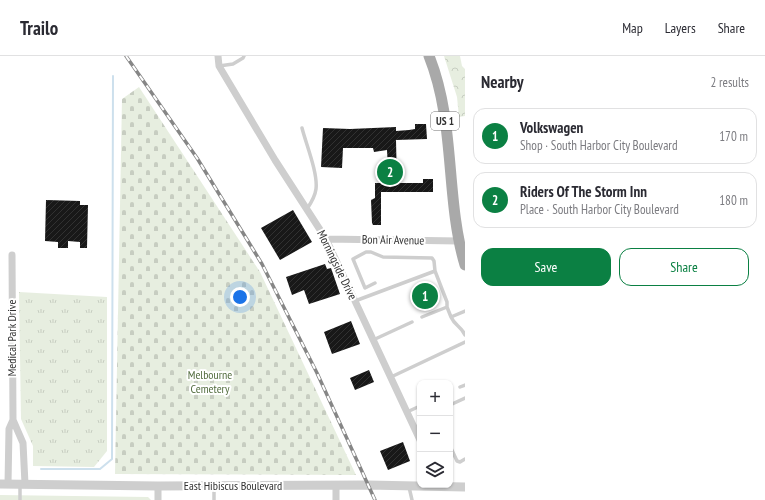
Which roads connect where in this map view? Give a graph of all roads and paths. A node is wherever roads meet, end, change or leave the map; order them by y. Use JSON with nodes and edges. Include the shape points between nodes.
{"nodes":[{"id":1,"x":218,"y":56,"type":"edge"},
{"id":2,"x":244,"y":56,"type":"edge"},
{"id":3,"x":429,"y":56,"type":"edge"},
{"id":4,"x":219,"y":66,"type":"junction"},
{"id":5,"x":302,"y":128,"type":"dead end"},
{"id":6,"x":307,"y":209,"type":"junction"},
{"id":7,"x":326,"y":239,"type":"junction"},
{"id":8,"x":462,"y":240,"type":"edge"},
{"id":9,"x":12,"y":255,"type":"dead end"},
{"id":10,"x":465,"y":265,"type":"edge"},
{"id":11,"x":435,"y":271,"type":"junction"},
{"id":12,"x":375,"y":283,"type":"dead end"},
{"id":13,"x":355,"y":301,"type":"junction"},
{"id":14,"x":446,"y":307,"type":"junction"},
{"id":15,"x":465,"y":311,"type":"edge"},
{"id":16,"x":422,"y":317,"type":"dead end"},
{"id":17,"x":451,"y":317,"type":"junction"},
{"id":18,"x":412,"y":322,"type":"dead end"},
{"id":19,"x":465,"y":335,"type":"edge"},
{"id":20,"x":373,"y":340,"type":"junction"},
{"id":21,"x":465,"y":342,"type":"edge"},
{"id":22,"x":390,"y":377,"type":"junction"},
{"id":23,"x":465,"y":398,"type":"edge"},
{"id":24,"x":453,"y":404,"type":"edge"},
{"id":25,"x":417,"y":407,"type":"edge"},
{"id":26,"x":407,"y":412,"type":"junction"},
{"id":27,"x":13,"y":420,"type":"junction"},
{"id":28,"x":417,"y":434,"type":"edge"},
{"id":29,"x":453,"y":452,"type":"edge"},
{"id":30,"x":465,"y":459,"type":"edge"},
{"id":31,"x":4,"y":484,"type":"edge"},
{"id":32,"x":23,"y":484,"type":"junction"},
{"id":33,"x":158,"y":486,"type":"junction"},
{"id":34,"x":214,"y":486,"type":"junction"},
{"id":35,"x":336,"y":486,"type":"junction"},
{"id":36,"x":408,"y":486,"type":"junction"},
{"id":37,"x":417,"y":486,"type":"edge"},
{"id":38,"x":453,"y":486,"type":"edge"},
{"id":39,"x":465,"y":487,"type":"edge"},
{"id":40,"x":20,"y":500,"type":"edge"},
{"id":41,"x":158,"y":500,"type":"edge"},
{"id":42,"x":214,"y":500,"type":"edge"},
{"id":43,"x":336,"y":500,"type":"edge"},
{"id":44,"x":412,"y":500,"type":"edge"}],
"edges":[{"from":1,"to":4,"type":"street","name":"Morningside Drive"},
{"from":2,"to":4,"type":"lane","via":[[233,64]]},
{"from":3,"to":8,"type":"main road","number":"US 1","via":[[444,113]]},
{"from":4,"to":6,"type":"street","name":"Morningside Drive"},
{"from":5,"to":6,"type":"lane","via":[[316,178],[314,198]]},
{"from":6,"to":7,"type":"street","name":"Morningside Drive"},
{"from":7,"to":8,"type":"street","name":"Bon Air Avenue"},
{"from":7,"to":13,"type":"street","name":"Morningside Drive"},
{"from":8,"to":10,"type":"main road","number":"US 1"},
{"from":9,"to":27,"type":"street","name":"Medical Park Drive"},
{"from":11,"to":12,"type":"lane","via":[[432,258],[384,257],[366,252],[352,259],[365,288]]},
{"from":11,"to":13,"type":"lane"},
{"from":11,"to":14,"type":"lane","via":[[447,302]]},
{"from":13,"to":20,"type":"street","name":"Morningside Drive"},
{"from":14,"to":16,"type":"lane"},
{"from":14,"to":17,"type":"lane"},
{"from":15,"to":17,"type":"lane"},
{"from":17,"to":19,"type":"lane"},
{"from":18,"to":20,"type":"lane"},
{"from":20,"to":22,"type":"street","name":"Morningside Drive"},
{"from":21,"to":22,"type":"lane"},
{"from":22,"to":26,"type":"street","name":"Morningside Drive"},
{"from":23,"to":24,"type":"lane"},
{"from":25,"to":26,"type":"lane"},
{"from":26,"to":28,"type":"street","name":"Morningside Drive"},
{"from":27,"to":31,"type":"street","name":"Medical Park Drive","via":[[9,429]]},
{"from":27,"to":32,"type":"street","name":"Medical Park Drive","via":[[23,443]]},
{"from":29,"to":30,"type":"lane","via":[[457,461]]},
{"from":31,"to":32,"type":"street","name":"East Hibiscus Boulevard"},
{"from":32,"to":33,"type":"street","name":"East Hibiscus Boulevard"},
{"from":32,"to":40,"type":"lane"},
{"from":33,"to":34,"type":"street","name":"East Hibiscus Boulevard"},
{"from":33,"to":41,"type":"street"},
{"from":34,"to":35,"type":"street","name":"East Hibiscus Boulevard"},
{"from":34,"to":42,"type":"lane"},
{"from":35,"to":36,"type":"street","name":"East Hibiscus Boulevard"},
{"from":35,"to":43,"type":"street"},
{"from":36,"to":37,"type":"street","name":"East Hibiscus Boulevard"},
{"from":36,"to":44,"type":"lane"},
{"from":38,"to":39,"type":"street","name":"East Hibiscus Boulevard"}]}
